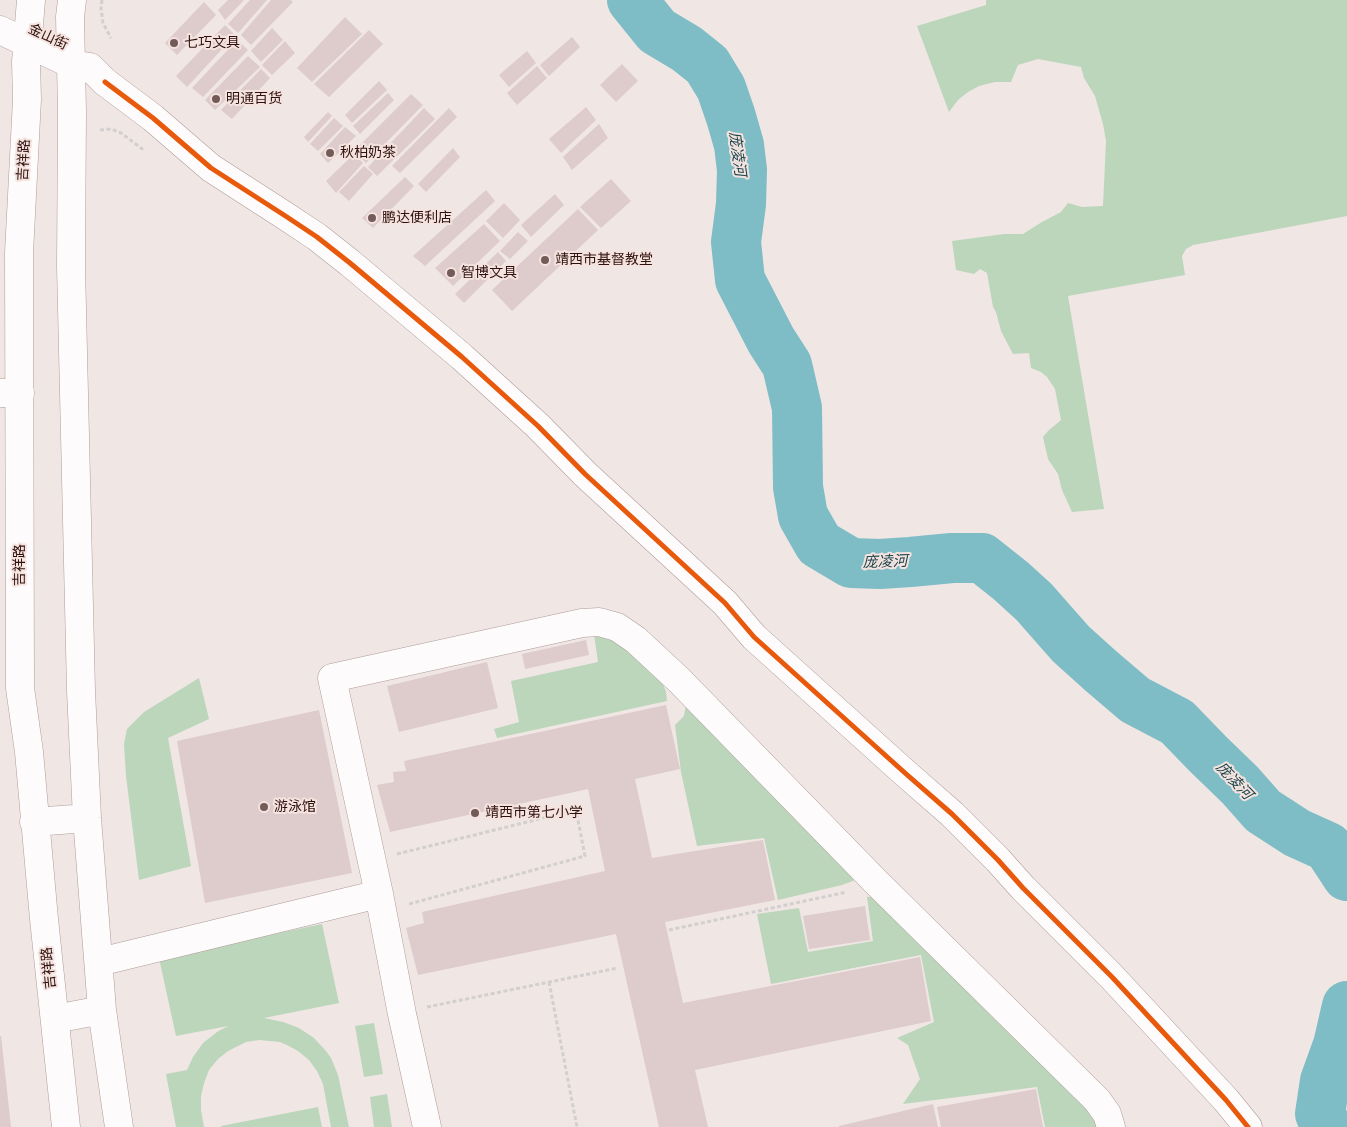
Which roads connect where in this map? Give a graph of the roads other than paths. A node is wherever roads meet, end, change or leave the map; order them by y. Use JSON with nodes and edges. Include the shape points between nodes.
{"nodes":[{"id":1,"x":31,"y":0,"type":"edge"},
{"id":2,"x":72,"y":0,"type":"edge"},
{"id":3,"x":0,"y":16,"type":"edge"},
{"id":4,"x":0,"y":30,"type":"edge"},
{"id":5,"x":28,"y":36,"type":"junction"},
{"id":6,"x":84,"y":65,"type":"junction"},
{"id":7,"x":10,"y":393,"type":"edge"},
{"id":8,"x":88,"y":818,"type":"junction"},
{"id":9,"x":34,"y":822,"type":"junction"},
{"id":10,"x":377,"y":886,"type":"junction"},
{"id":11,"x":98,"y":954,"type":"junction"},
{"id":12,"x":102,"y":1010,"type":"junction"},
{"id":13,"x":55,"y":1019,"type":"junction"},
{"id":14,"x":66,"y":1127,"type":"edge"},
{"id":15,"x":119,"y":1127,"type":"edge"},
{"id":16,"x":427,"y":1127,"type":"edge"},
{"id":17,"x":1111,"y":1127,"type":"edge"},
{"id":18,"x":1248,"y":1127,"type":"edge"}],
"edges":[{"from":1,"to":5,"type":"main road","name":"吉祥路"},
{"from":2,"to":6,"type":"main road"},
{"from":3,"to":5,"type":"main road","name":"金山街"},
{"from":4,"to":5,"type":"main road","name":"金山街"},
{"from":5,"to":6,"type":"main road","name":"金山街"},
{"from":5,"to":7,"type":"main road","name":"吉祥路"},
{"from":6,"to":8,"type":"main road","via":[[72,112],[72,275],[81,691]]},
{"from":6,"to":18,"type":"main road","name":"金山街","via":[[211,168],[350,263],[525,414],[725,603],[754,637],[958,820],[1112,977]]},
{"from":7,"to":9,"type":"main road","name":"吉祥路","via":[[20,688]]},
{"from":8,"to":9,"type":"main road"},
{"from":8,"to":11,"type":"main road"},
{"from":9,"to":13,"type":"main road","name":"吉祥路"},
{"from":10,"to":11,"type":"main road"},
{"from":10,"to":16,"type":"main road"},
{"from":10,"to":17,"type":"main road","via":[[332,678],[582,623],[598,622],[617,627],[679,680],[1097,1100],[1108,1114]]},
{"from":11,"to":12,"type":"main road"},
{"from":12,"to":13,"type":"main road"},
{"from":12,"to":15,"type":"main road"},
{"from":13,"to":14,"type":"main road","name":"吉祥路"}]}
